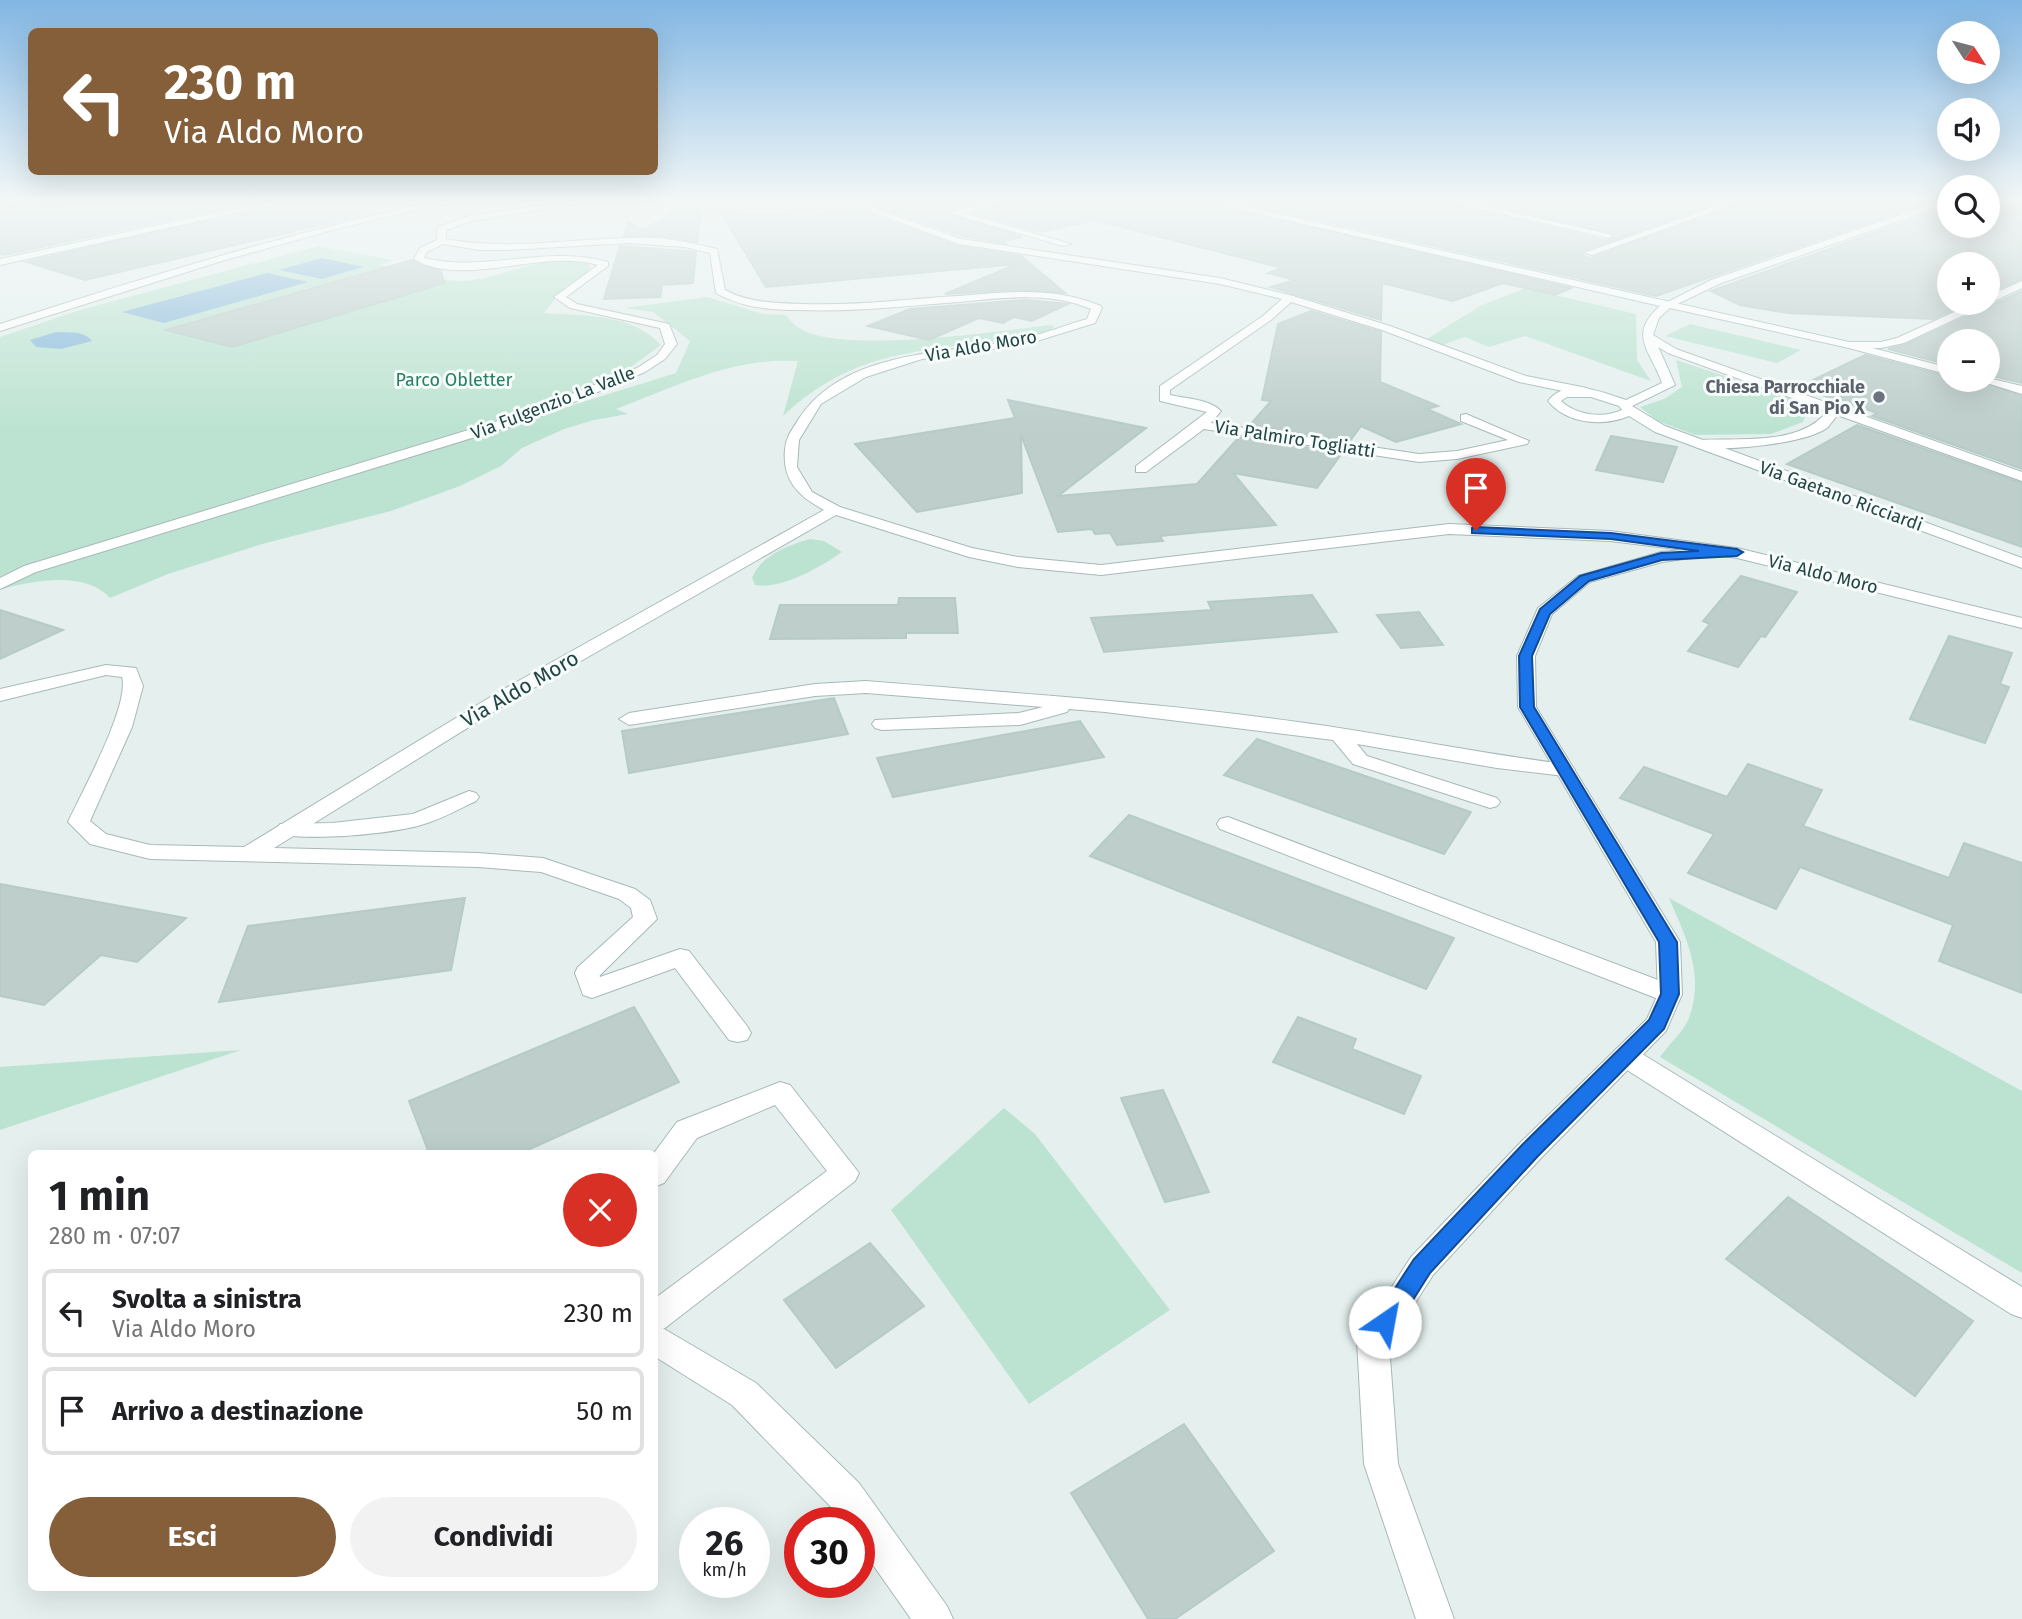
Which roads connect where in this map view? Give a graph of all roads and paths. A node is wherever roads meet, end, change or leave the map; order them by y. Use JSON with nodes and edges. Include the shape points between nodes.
{"nodes":[{"id":1,"x":162,"y":278,"type":"edge"},
{"id":2,"x":586,"y":278,"type":"edge"},
{"id":3,"x":718,"y":278,"type":"edge"},
{"id":4,"x":1197,"y":278,"type":"edge"},
{"id":5,"x":1546,"y":278,"type":"edge"},
{"id":6,"x":1728,"y":278,"type":"edge"},
{"id":7,"x":2022,"y":284,"type":"edge"},
{"id":8,"x":2000,"y":294,"type":"edge"},
{"id":9,"x":1289,"y":298,"type":"junction"},
{"id":10,"x":1667,"y":305,"type":"junction"},
{"id":11,"x":1956,"y":315,"type":"edge"},
{"id":12,"x":0,"y":328,"type":"edge"},
{"id":13,"x":1648,"y":337,"type":"junction"},
{"id":14,"x":1849,"y":345,"type":"junction"},
{"id":15,"x":1937,"y":369,"type":"edge"},
{"id":16,"x":1522,"y":379,"type":"junction"},
{"id":17,"x":2000,"y":384,"type":"edge"},
{"id":18,"x":2022,"y":390,"type":"edge"},
{"id":19,"x":1590,"y":393,"type":"junction"},
{"id":20,"x":1654,"y":393,"type":"junction"},
{"id":21,"x":1553,"y":401,"type":"junction"},
{"id":22,"x":1628,"y":408,"type":"junction"},
{"id":23,"x":1828,"y":408,"type":"junction"},
{"id":24,"x":1596,"y":417,"type":"junction"},
{"id":25,"x":1466,"y":418,"type":"dead end"},
{"id":26,"x":1201,"y":425,"type":"junction"},
{"id":27,"x":1660,"y":429,"type":"junction"},
{"id":28,"x":1700,"y":443,"type":"junction"},
{"id":29,"x":1141,"y":470,"type":"dead end"},
{"id":30,"x":2022,"y":477,"type":"edge"},
{"id":31,"x":835,"y":510,"type":"junction"},
{"id":32,"x":1737,"y":552,"type":"junction"},
{"id":33,"x":2022,"y":563,"type":"edge"},
{"id":34,"x":0,"y":584,"type":"edge"},
{"id":35,"x":2022,"y":623,"type":"edge"},
{"id":36,"x":0,"y":695,"type":"edge"},
{"id":37,"x":1076,"y":703,"type":"junction"},
{"id":38,"x":629,"y":719,"type":"dead end"},
{"id":39,"x":882,"y":724,"type":"dead end"},
{"id":40,"x":1339,"y":735,"type":"junction"},
{"id":41,"x":1564,"y":770,"type":"junction"},
{"id":42,"x":469,"y":797,"type":"dead end"},
{"id":43,"x":1490,"y":802,"type":"dead end"},
{"id":44,"x":1228,"y":824,"type":"dead end"},
{"id":45,"x":288,"y":829,"type":"junction"},
{"id":46,"x":247,"y":855,"type":"junction"},
{"id":47,"x":1670,"y":994,"type":"junction"},
{"id":48,"x":738,"y":1033,"type":"dead end"},
{"id":49,"x":1625,"y":1056,"type":"junction"},
{"id":50,"x":658,"y":1170,"type":"edge"},
{"id":51,"x":2022,"y":1304,"type":"edge"},
{"id":52,"x":658,"y":1315,"type":"edge"},
{"id":53,"x":658,"y":1340,"type":"edge"},
{"id":54,"x":934,"y":1619,"type":"edge"},
{"id":55,"x":1434,"y":1619,"type":"edge"}],
"edges":[{"from":1,"to":12,"type":"street"},
{"from":2,"to":34,"type":"street","name":"Via Fulgenzio La Valle","via":[[559,297],[574,306],[665,326],[671,344],[661,357],[641,370],[529,416],[30,569]]},
{"from":3,"to":31,"type":"street","name":"Via Aldo Moro","via":[[720,291],[734,300],[772,306],[814,308],[1037,293],[1078,298],[1097,308],[1091,321],[1027,341],[920,356],[862,374],[816,402],[792,440],[790,467],[807,495]]},
{"from":4,"to":9,"type":"street"},
{"from":5,"to":10,"type":"street"},
{"from":6,"to":10,"type":"street"},
{"from":7,"to":8,"type":"street"},
{"from":9,"to":16,"type":"street","via":[[1386,328]]},
{"from":9,"to":26,"type":"street","name":"Via Palmiro Togliatti","via":[[1164,390],[1164,398],[1206,405],[1214,411]]},
{"from":10,"to":13,"type":"street","via":[[1652,319]]},
{"from":10,"to":14,"type":"street"},
{"from":11,"to":14,"type":"street","via":[[1900,341]]},
{"from":13,"to":20,"type":"street","via":[[1653,358],[1669,383]]},
{"from":13,"to":23,"type":"street","via":[[1672,351]]},
{"from":14,"to":15,"type":"street"},
{"from":16,"to":19,"type":"street"},
{"from":16,"to":21,"type":"street"},
{"from":17,"to":18,"type":"street"},
{"from":19,"to":20,"type":"street"},
{"from":19,"to":21,"type":"street","via":[[1561,394]]},
{"from":19,"to":22,"type":"street","name":"Via Gaetano Ricciardi","via":[[1616,398]]},
{"from":20,"to":22,"type":"street"},
{"from":21,"to":24,"type":"street","name":"Via Gaetano Ricciardi","via":[[1562,410]]},
{"from":22,"to":24,"type":"street","via":[[1618,416]]},
{"from":22,"to":27,"type":"street","name":"Via Gaetano Ricciardi"},
{"from":23,"to":28,"type":"street","via":[[1828,421],[1794,436]]},
{"from":23,"to":30,"type":"street"},
{"from":24,"to":27,"type":"street","name":"Via Gaetano Ricciardi"},
{"from":25,"to":26,"type":"street","name":"Via Palmiro Togliatti","via":[[1522,441],[1419,458]]},
{"from":26,"to":29,"type":"street"},
{"from":27,"to":28,"type":"street","name":"Via Gaetano Ricciardi"},
{"from":28,"to":33,"type":"street","name":"Via Gaetano Ricciardi"},
{"from":31,"to":32,"type":"street","name":"Via Aldo Moro","via":[[969,552],[1101,570],[1449,529],[1611,536]]},
{"from":31,"to":45,"type":"street","name":"Via Aldo Moro","via":[[504,697]]},
{"from":32,"to":35,"type":"street","name":"Via Aldo Moro"},
{"from":32,"to":41,"type":"street","via":[[1661,557],[1584,579],[1544,612],[1525,656],[1527,707]]},
{"from":36,"to":46,"type":"street","via":[[106,670],[130,672],[134,686],[122,727],[79,822],[98,839],[150,852]]},
{"from":37,"to":38,"type":"street","via":[[866,687],[815,690]]},
{"from":37,"to":39,"type":"street","via":[[1020,719]]},
{"from":37,"to":40,"type":"street"},
{"from":40,"to":41,"type":"street"},
{"from":40,"to":43,"type":"street","via":[[1360,760]]},
{"from":41,"to":47,"type":"street","via":[[1668,942]]},
{"from":42,"to":45,"type":"street","via":[[417,820],[332,830]]},
{"from":44,"to":47,"type":"street"},
{"from":45,"to":46,"type":"street","name":"Via Aldo Moro"},
{"from":46,"to":48,"type":"street","via":[[543,865],[627,894],[642,905],[645,919],[587,972],[593,989],[680,957]]},
{"from":47,"to":49,"type":"street","via":[[1657,1024]]},
{"from":49,"to":51,"type":"street"},
{"from":49,"to":55,"type":"street","via":[[1422,1266],[1373,1341],[1381,1464]]},
{"from":50,"to":52,"type":"street","via":[[687,1130],[780,1092],[845,1173]]},
{"from":53,"to":54,"type":"street","via":[[754,1403],[846,1496]]}]}
